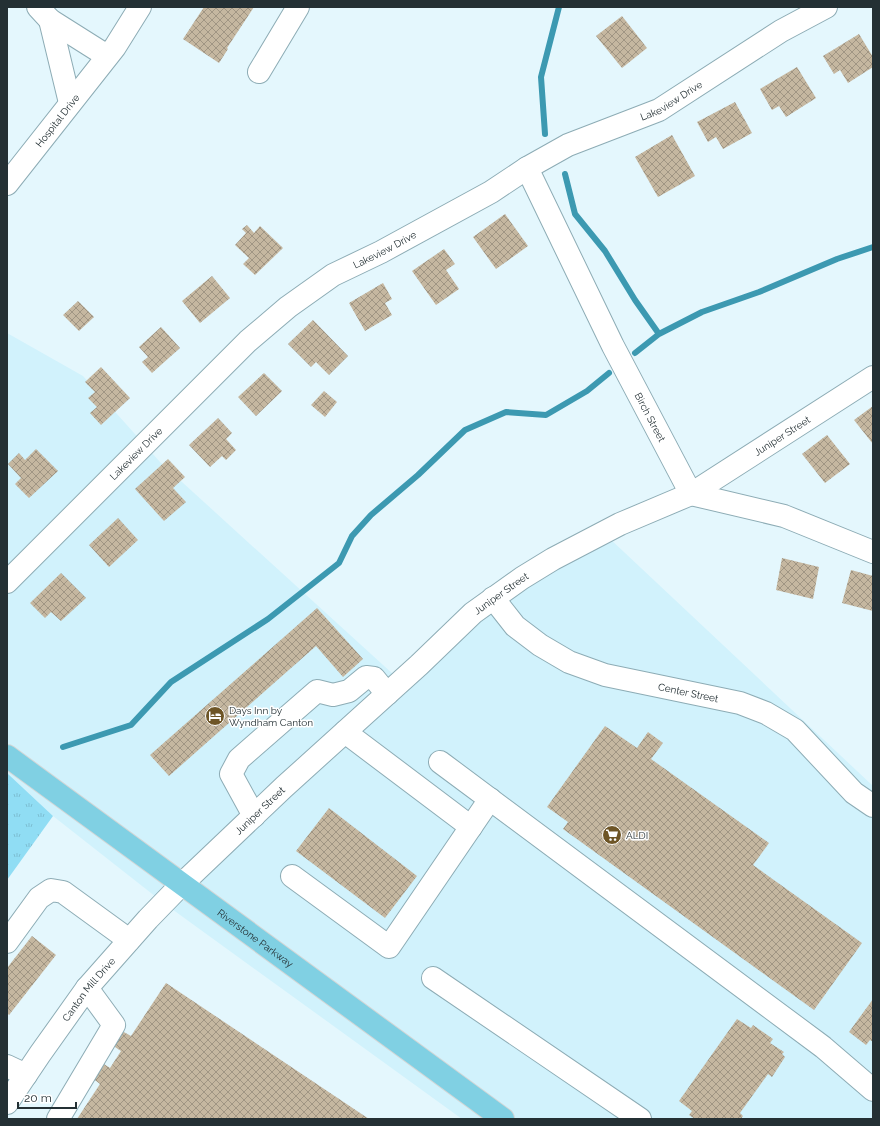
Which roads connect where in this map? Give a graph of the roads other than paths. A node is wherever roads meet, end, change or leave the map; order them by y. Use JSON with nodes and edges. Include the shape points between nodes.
{"nodes":[{"id":1,"x":140,"y":7,"type":"edge"},
{"id":2,"x":298,"y":7,"type":"edge"},
{"id":3,"x":826,"y":7,"type":"edge"},
{"id":4,"x":44,"y":14,"type":"edge"},
{"id":5,"x":107,"y":56,"type":"junction"},
{"id":6,"x":259,"y":72,"type":"dead end"},
{"id":7,"x":70,"y":103,"type":"junction"},
{"id":8,"x":527,"y":168,"type":"junction"},
{"id":9,"x":7,"y":184,"type":"edge"},
{"id":10,"x":873,"y":377,"type":"edge"},
{"id":11,"x":691,"y":494,"type":"junction"},
{"id":12,"x":873,"y":552,"type":"edge"},
{"id":13,"x":7,"y":582,"type":"edge"},
{"id":14,"x":493,"y":598,"type":"junction"},
{"id":15,"x":387,"y":694,"type":"junction"},
{"id":16,"x":345,"y":732,"type":"junction"},
{"id":17,"x":7,"y":756,"type":"edge"},
{"id":18,"x":440,"y":762,"type":"dead end"},
{"id":19,"x":490,"y":799,"type":"junction"},
{"id":20,"x":873,"y":806,"type":"edge"},
{"id":21,"x":254,"y":816,"type":"junction"},
{"id":22,"x":471,"y":827,"type":"junction"},
{"id":23,"x":292,"y":876,"type":"dead end"},
{"id":24,"x":182,"y":884,"type":"junction"},
{"id":25,"x":129,"y":940,"type":"junction"},
{"id":26,"x":7,"y":942,"type":"edge"},
{"id":27,"x":433,"y":978,"type":"dead end"},
{"id":28,"x":87,"y":988,"type":"junction"},
{"id":29,"x":16,"y":1070,"type":"edge"},
{"id":30,"x":873,"y":1090,"type":"edge"},
{"id":31,"x":7,"y":1103,"type":"edge"},
{"id":32,"x":58,"y":1119,"type":"edge"},
{"id":33,"x":504,"y":1119,"type":"edge"},
{"id":34,"x":640,"y":1119,"type":"edge"}],
"edges":[{"from":1,"to":5,"type":"street","name":"Hospital Drive"},
{"from":2,"to":6,"type":"street"},
{"from":3,"to":8,"type":"street","name":"Lakeview Drive","via":[[781,31],[659,110],[568,146]]},
{"from":4,"to":5,"type":"street"},
{"from":4,"to":7,"type":"street"},
{"from":5,"to":7,"type":"street","name":"Hospital Drive"},
{"from":7,"to":9,"type":"street","name":"Hospital Drive"},
{"from":8,"to":11,"type":"street","name":"Birch Street","via":[[613,346]]},
{"from":8,"to":13,"type":"street","name":"Lakeview Drive","via":[[491,192],[333,275],[288,307],[248,340]]},
{"from":10,"to":11,"type":"street","name":"Juniper Street"},
{"from":11,"to":12,"type":"street","via":[[784,516]]},
{"from":11,"to":14,"type":"street","name":"Juniper Street","via":[[620,524],[553,559]]},
{"from":14,"to":15,"type":"street","name":"Juniper Street","via":[[473,613]]},
{"from":14,"to":20,"type":"street","name":"Center Street","via":[[515,626],[569,662],[605,675],[740,703],[766,713],[795,730],[854,793]]},
{"from":15,"to":16,"type":"street","name":"Juniper Street"},
{"from":15,"to":21,"type":"street","via":[[374,678],[366,677],[349,691],[333,695],[317,691],[239,759],[231,774]]},
{"from":16,"to":21,"type":"street","name":"Juniper Street"},
{"from":16,"to":22,"type":"street"},
{"from":17,"to":24,"type":"main road","name":"Riverstone Parkway"},
{"from":18,"to":19,"type":"street"},
{"from":19,"to":22,"type":"street"},
{"from":19,"to":30,"type":"street","via":[[823,1047]]},
{"from":21,"to":24,"type":"street","name":"Juniper Street"},
{"from":22,"to":23,"type":"street","via":[[389,947]]},
{"from":24,"to":25,"type":"street","name":"Canton Mill Drive"},
{"from":24,"to":33,"type":"main road","name":"Riverstone Parkway"},
{"from":25,"to":26,"type":"street","via":[[63,892],[51,890],[39,898]]},
{"from":25,"to":28,"type":"street","name":"Canton Mill Drive"},
{"from":27,"to":34,"type":"street"},
{"from":28,"to":29,"type":"street","name":"Canton Mill Drive","via":[[70,1011]]},
{"from":28,"to":32,"type":"street","via":[[114,1025]]},
{"from":29,"to":31,"type":"street","name":"Canton Mill Drive"}]}
